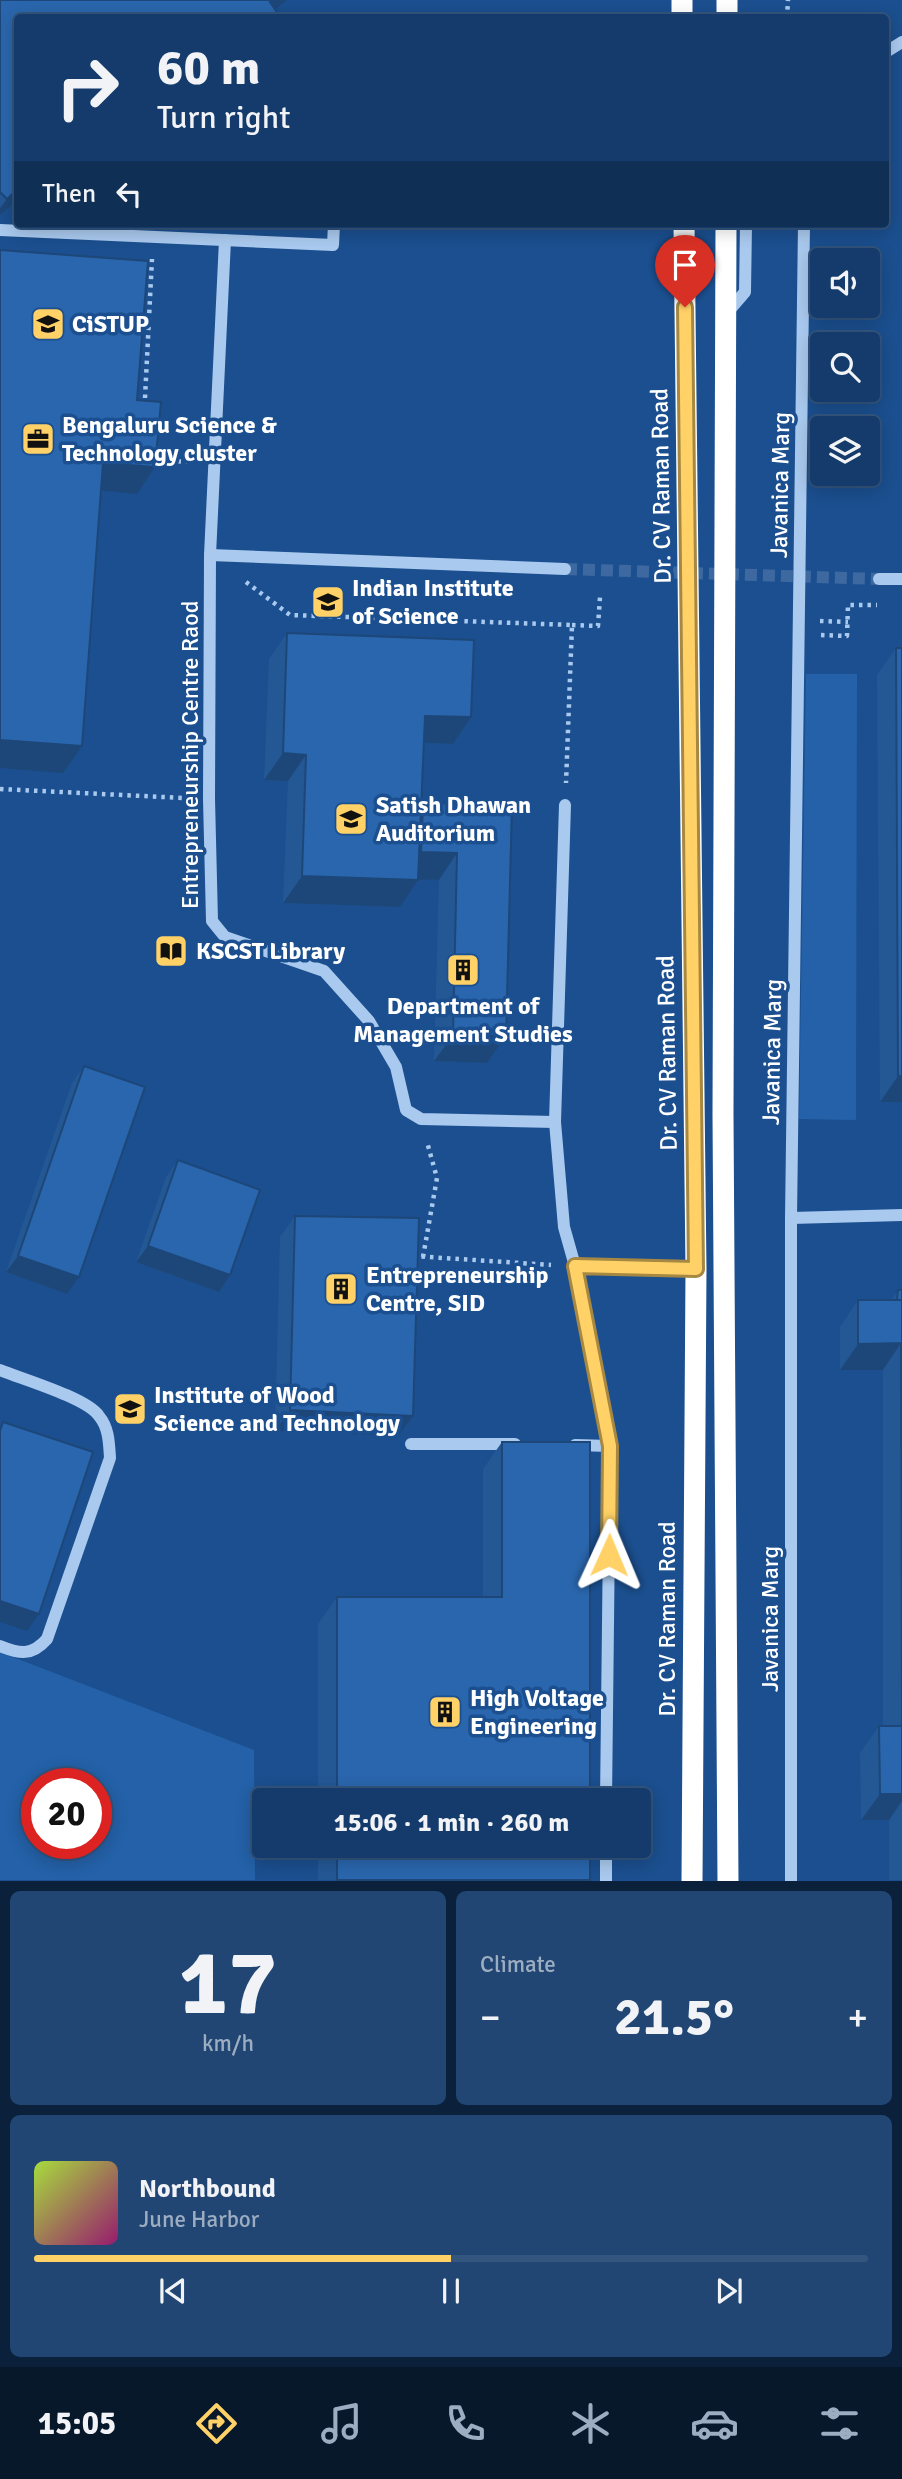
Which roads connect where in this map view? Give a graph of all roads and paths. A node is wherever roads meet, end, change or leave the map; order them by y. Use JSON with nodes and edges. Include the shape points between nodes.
{"nodes":[{"id":1,"x":334,"y":228,"type":"edge"},
{"id":2,"x":684,"y":228,"type":"edge"},
{"id":3,"x":726,"y":228,"type":"edge"},
{"id":4,"x":746,"y":228,"type":"edge"},
{"id":5,"x":804,"y":228,"type":"edge"},
{"id":6,"x":0,"y":230,"type":"edge"},
{"id":7,"x":154,"y":237,"type":"junction"},
{"id":8,"x":225,"y":240,"type":"junction"},
{"id":9,"x":726,"y":314,"type":"junction"},
{"id":10,"x":145,"y":398,"type":"edge"},
{"id":11,"x":139,"y":460,"type":"edge"},
{"id":12,"x":215,"y":463,"type":"junction"},
{"id":13,"x":211,"y":555,"type":"junction"},
{"id":14,"x":565,"y":569,"type":"tunnel mouth"},
{"id":15,"x":879,"y":579,"type":"tunnel mouth"},
{"id":16,"x":902,"y":579,"type":"edge"},
{"id":17,"x":600,"y":597,"type":"dead end"},
{"id":18,"x":888,"y":605,"type":"dead end"},
{"id":19,"x":572,"y":625,"type":"junction"},
{"id":20,"x":799,"y":635,"type":"junction"},
{"id":21,"x":0,"y":789,"type":"edge"},
{"id":22,"x":209,"y":799,"type":"junction"},
{"id":23,"x":565,"y":804,"type":"joint"},
{"id":24,"x":421,"y":1119,"type":"junction"},
{"id":25,"x":555,"y":1122,"type":"junction"},
{"id":26,"x":902,"y":1215,"type":"edge"},
{"id":27,"x":791,"y":1218,"type":"junction"},
{"id":28,"x":405,"y":1256,"type":"edge"},
{"id":29,"x":423,"y":1257,"type":"junction"},
{"id":30,"x":575,"y":1266,"type":"junction"},
{"id":31,"x":696,"y":1269,"type":"junction"},
{"id":32,"x":0,"y":1370,"type":"edge"},
{"id":33,"x":411,"y":1444,"type":"edge"},
{"id":34,"x":528,"y":1445,"type":"edge"},
{"id":35,"x":569,"y":1445,"type":"edge"},
{"id":36,"x":610,"y":1446,"type":"junction"},
{"id":37,"x":0,"y":1646,"type":"edge"},
{"id":38,"x":606,"y":1788,"type":"edge"},
{"id":39,"x":606,"y":1858,"type":"edge"},
{"id":40,"x":606,"y":1881,"type":"edge"},
{"id":41,"x":692,"y":1881,"type":"edge"},
{"id":42,"x":729,"y":1881,"type":"edge"},
{"id":43,"x":791,"y":1881,"type":"edge"}],
"edges":[{"from":1,"to":8,"type":"lane","via":[[333,245]]},
{"from":2,"to":31,"type":"highway","name":"Dr. CV Raman Road"},
{"from":3,"to":9,"type":"highway"},
{"from":4,"to":9,"type":"lane","via":[[745,292]]},
{"from":5,"to":20,"type":"lane","name":"Javanica Marg"},
{"from":6,"to":7,"type":"lane"},
{"from":7,"to":8,"type":"lane"},
{"from":7,"to":10,"type":"path"},
{"from":8,"to":12,"type":"lane","name":"Entrepreneurship Centre Raod"},
{"from":9,"to":42,"type":"highway","via":[[723,1130]]},
{"from":11,"to":12,"type":"path"},
{"from":12,"to":13,"type":"lane","name":"Entrepreneurship Centre Raod"},
{"from":13,"to":14,"type":"lane"},
{"from":13,"to":19,"type":"path","via":[[290,615]]},
{"from":13,"to":22,"type":"lane","name":"Entrepreneurship Centre Raod"},
{"from":15,"to":16,"type":"lane"},
{"from":17,"to":19,"type":"path","via":[[598,626]]},
{"from":18,"to":20,"type":"path","via":[[848,605],[847,636]]},
{"from":19,"to":23,"type":"path"},
{"from":20,"to":27,"type":"lane","name":"Javanica Marg"},
{"from":21,"to":22,"type":"path"},
{"from":22,"to":24,"type":"lane","name":"Entrepreneurship Centre Raod","via":[[212,921],[225,937],[324,971],[369,1021],[396,1067],[406,1110]]},
{"from":23,"to":25,"type":"lane"},
{"from":24,"to":25,"type":"lane"},
{"from":24,"to":29,"type":"path","via":[[437,1178]]},
{"from":25,"to":30,"type":"lane","via":[[564,1227]]},
{"from":26,"to":27,"type":"lane"},
{"from":27,"to":43,"type":"lane","name":"Javanica Marg"},
{"from":28,"to":29,"type":"path"},
{"from":29,"to":30,"type":"path"},
{"from":30,"to":31,"type":"lane"},
{"from":30,"to":36,"type":"lane"},
{"from":31,"to":41,"type":"highway","name":"Dr. CV Raman Road"},
{"from":32,"to":37,"type":"lane","via":[[71,1397],[98,1414],[108,1433],[110,1458],[47,1639],[29,1652]]},
{"from":33,"to":34,"type":"lane"},
{"from":35,"to":36,"type":"lane"},
{"from":36,"to":38,"type":"lane"},
{"from":39,"to":40,"type":"lane"}]}
